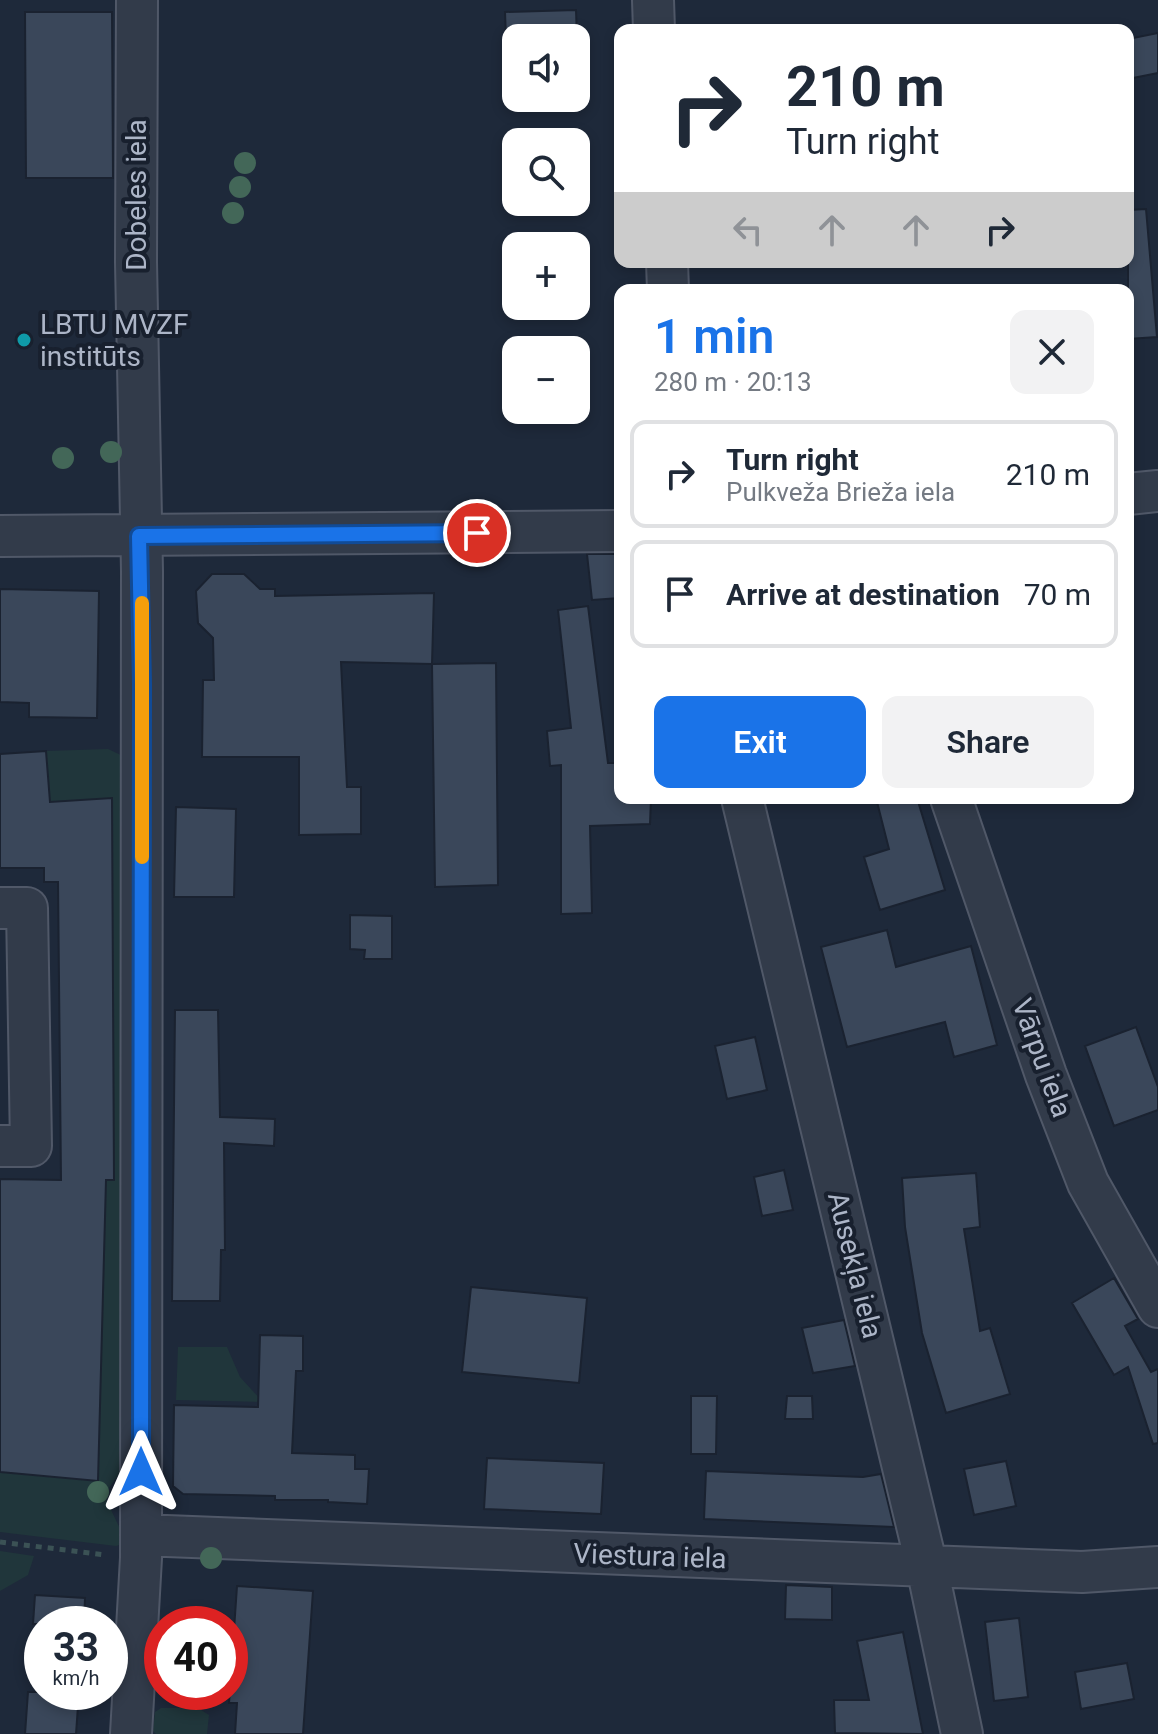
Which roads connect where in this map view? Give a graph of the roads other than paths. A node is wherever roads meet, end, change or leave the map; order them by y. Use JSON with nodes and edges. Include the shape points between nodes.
{"nodes":[{"id":1,"x":137,"y":0,"type":"edge"},
{"id":2,"x":653,"y":0,"type":"edge"},
{"id":3,"x":654,"y":24,"type":"edge"},
{"id":4,"x":1158,"y":491,"type":"edge"},
{"id":5,"x":1134,"y":493,"type":"edge"},
{"id":6,"x":614,"y":531,"type":"edge"},
{"id":7,"x":0,"y":536,"type":"edge"},
{"id":8,"x":139,"y":536,"type":"junction"},
{"id":9,"x":743,"y":804,"type":"edge"},
{"id":10,"x":953,"y":804,"type":"edge"},
{"id":11,"x":0,"y":908,"type":"edge"},
{"id":12,"x":0,"y":1146,"type":"edge"},
{"id":13,"x":1158,"y":1307,"type":"edge"},
{"id":14,"x":127,"y":1545,"type":"junction"},
{"id":15,"x":927,"y":1567,"type":"junction"},
{"id":16,"x":1158,"y":1567,"type":"edge"},
{"id":17,"x":131,"y":1734,"type":"edge"},
{"id":18,"x":962,"y":1734,"type":"edge"}],
"edges":[{"from":1,"to":8,"type":"street","name":"Dobeles iela"},
{"from":2,"to":3,"type":"street"},
{"from":4,"to":5,"type":"street"},
{"from":6,"to":8,"type":"street"},
{"from":7,"to":8,"type":"street"},
{"from":8,"to":14,"type":"street","name":"Dobeles iela","via":[[142,680]]},
{"from":9,"to":15,"type":"street","name":"Ausekļa iela"},
{"from":10,"to":13,"type":"street","name":"Vārpu iela","via":[[1088,1183]]},
{"from":11,"to":12,"type":"street","via":[[27,908],[31,1146]]},
{"from":14,"to":15,"type":"street","name":"Viestura iela"},
{"from":14,"to":17,"type":"street","name":"Dobeles iela"},
{"from":15,"to":16,"type":"street","name":"Viestura iela","via":[[1082,1572]]},
{"from":15,"to":18,"type":"street","name":"Ausekļa iela"}]}
